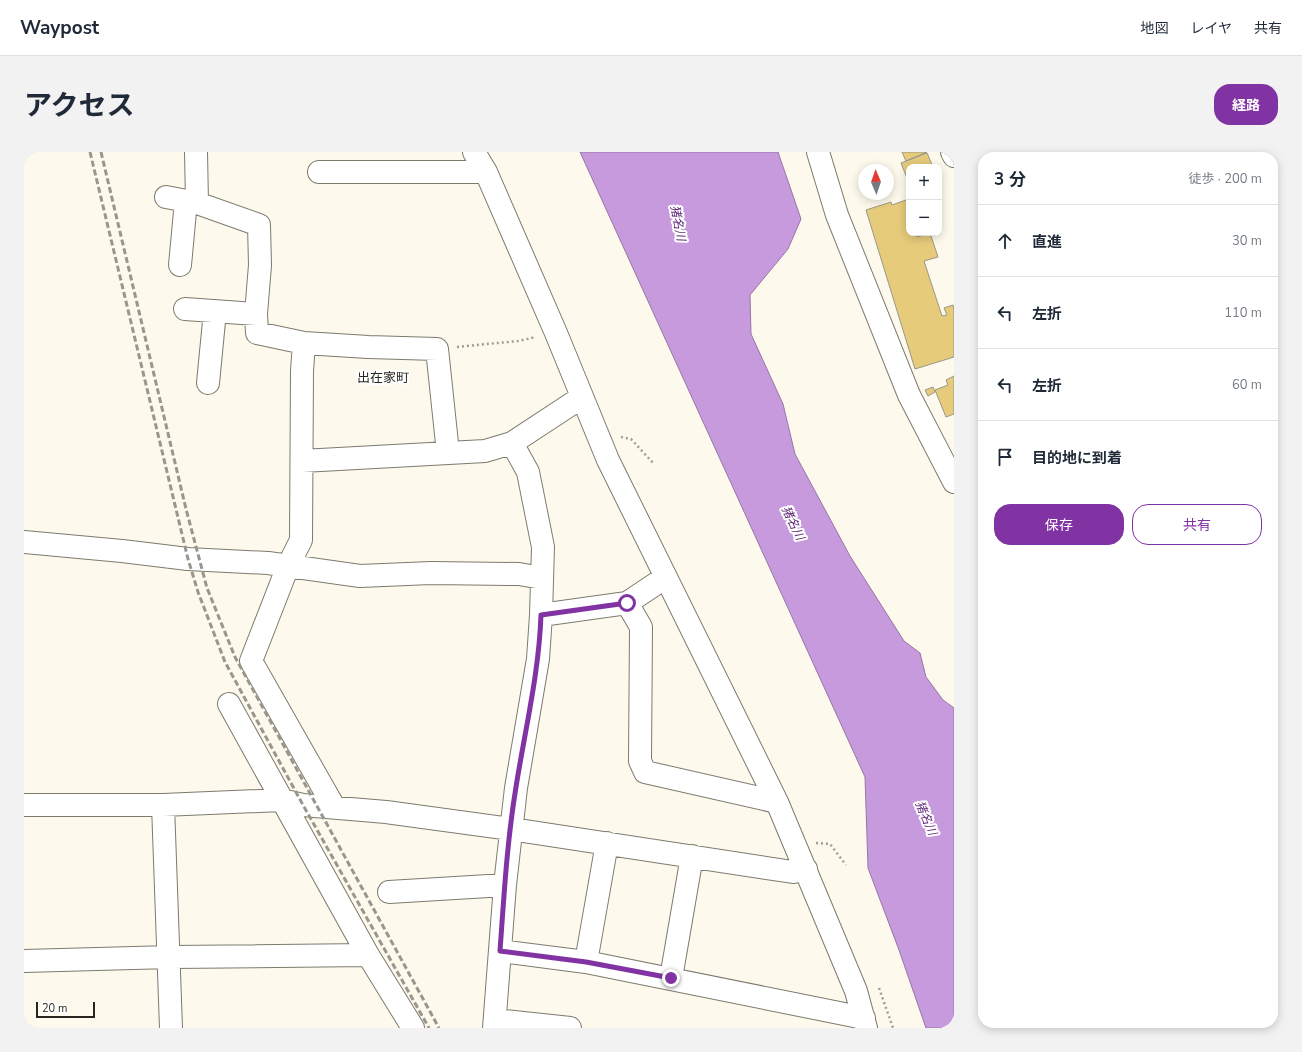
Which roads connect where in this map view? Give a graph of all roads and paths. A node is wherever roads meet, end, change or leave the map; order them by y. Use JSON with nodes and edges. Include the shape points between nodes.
{"nodes":[{"id":1,"x":196,"y":152,"type":"edge"},
{"id":2,"x":474,"y":152,"type":"edge"},
{"id":3,"x":818,"y":152,"type":"edge"},
{"id":4,"x":952,"y":152,"type":"edge"},
{"id":5,"x":954,"y":156,"type":"edge"},
{"id":6,"x":319,"y":172,"type":"dead end"},
{"id":7,"x":486,"y":172,"type":"junction"},
{"id":8,"x":183,"y":201,"type":"junction"},
{"id":9,"x":180,"y":265,"type":"dead end"},
{"id":10,"x":185,"y":309,"type":"dead end"},
{"id":11,"x":215,"y":311,"type":"junction"},
{"id":12,"x":256,"y":314,"type":"junction"},
{"id":13,"x":556,"y":333,"type":"junction"},
{"id":14,"x":304,"y":343,"type":"junction"},
{"id":15,"x":437,"y":349,"type":"junction"},
{"id":16,"x":208,"y":383,"type":"dead end"},
{"id":17,"x":582,"y":397,"type":"junction"},
{"id":18,"x":620,"y":437,"type":"dead end"},
{"id":19,"x":512,"y":443,"type":"junction"},
{"id":20,"x":448,"y":453,"type":"junction"},
{"id":21,"x":302,"y":461,"type":"junction"},
{"id":22,"x":654,"y":464,"type":"dead end"},
{"id":23,"x":954,"y":482,"type":"edge"},
{"id":24,"x":24,"y":542,"type":"edge"},
{"id":25,"x":288,"y":566,"type":"junction"},
{"id":26,"x":666,"y":577,"type":"junction"},
{"id":27,"x":542,"y":578,"type":"junction"},
{"id":28,"x":627,"y":603,"type":"junction"},
{"id":29,"x":541,"y":615,"type":"junction"},
{"id":30,"x":229,"y":704,"type":"dead end"},
{"id":31,"x":281,"y":800,"type":"junction"},
{"id":32,"x":777,"y":802,"type":"junction"},
{"id":33,"x":24,"y":805,"type":"edge"},
{"id":34,"x":163,"y":805,"type":"junction"},
{"id":35,"x":334,"y":807,"type":"junction"},
{"id":36,"x":511,"y":829,"type":"junction"},
{"id":37,"x":816,"y":842,"type":"dead end"},
{"id":38,"x":607,"y":843,"type":"junction"},
{"id":39,"x":692,"y":856,"type":"junction"},
{"id":40,"x":846,"y":865,"type":"dead end"},
{"id":41,"x":806,"y":869,"type":"junction"},
{"id":42,"x":505,"y":885,"type":"junction"},
{"id":43,"x":389,"y":892,"type":"dead end"},
{"id":44,"x":500,"y":951,"type":"junction"},
{"id":45,"x":368,"y":955,"type":"junction"},
{"id":46,"x":170,"y":958,"type":"junction"},
{"id":47,"x":24,"y":961,"type":"edge"},
{"id":48,"x":586,"y":962,"type":"junction"},
{"id":49,"x":671,"y":978,"type":"junction"},
{"id":50,"x":865,"y":1023,"type":"edge"},
{"id":51,"x":494,"y":1024,"type":"edge"},
{"id":52,"x":171,"y":1028,"type":"edge"},
{"id":53,"x":413,"y":1028,"type":"edge"},
{"id":54,"x":570,"y":1028,"type":"edge"}],
"edges":[{"from":1,"to":8,"type":"street"},
{"from":2,"to":7,"type":"street"},
{"from":3,"to":23,"type":"street","via":[[837,215],[909,395]]},
{"from":4,"to":5,"type":"street"},
{"from":6,"to":7,"type":"street"},
{"from":7,"to":13,"type":"street"},
{"from":8,"to":9,"type":"street"},
{"from":8,"to":12,"type":"street","via":[[259,225],[260,265]]},
{"from":10,"to":11,"type":"street"},
{"from":11,"to":12,"type":"street"},
{"from":11,"to":16,"type":"street"},
{"from":12,"to":14,"type":"street","via":[[257,333]]},
{"from":13,"to":15,"type":"path","via":[[518,341]]},
{"from":13,"to":17,"type":"street"},
{"from":14,"to":15,"type":"street"},
{"from":14,"to":21,"type":"street"},
{"from":15,"to":20,"type":"street"},
{"from":17,"to":19,"type":"street"},
{"from":17,"to":26,"type":"street","via":[[608,460]]},
{"from":18,"to":22,"type":"path","via":[[631,439]]},
{"from":19,"to":20,"type":"street","via":[[485,451]]},
{"from":19,"to":27,"type":"street","via":[[528,472],[543,547]]},
{"from":20,"to":21,"type":"street"},
{"from":21,"to":25,"type":"street","via":[[301,540]]},
{"from":24,"to":25,"type":"street","via":[[188,559]]},
{"from":25,"to":27,"type":"street","via":[[360,576],[431,573],[519,574]]},
{"from":25,"to":35,"type":"street","via":[[251,661]]},
{"from":26,"to":28,"type":"street"},
{"from":26,"to":32,"type":"street"},
{"from":27,"to":29,"type":"street"},
{"from":28,"to":29,"type":"street"},
{"from":28,"to":32,"type":"street","via":[[641,627],[640,761],[645,772]]},
{"from":29,"to":36,"type":"street","via":[[538,659]]},
{"from":30,"to":31,"type":"street"},
{"from":31,"to":34,"type":"street"},
{"from":31,"to":35,"type":"street","via":[[303,805]]},
{"from":31,"to":45,"type":"street"},
{"from":32,"to":41,"type":"street"},
{"from":33,"to":34,"type":"street"},
{"from":34,"to":46,"type":"street"},
{"from":35,"to":36,"type":"street"},
{"from":36,"to":38,"type":"street"},
{"from":36,"to":42,"type":"street"},
{"from":37,"to":40,"type":"path","via":[[830,844]]},
{"from":38,"to":39,"type":"street"},
{"from":38,"to":48,"type":"street"},
{"from":39,"to":41,"type":"street","via":[[793,872]]},
{"from":39,"to":49,"type":"street"},
{"from":41,"to":50,"type":"street","via":[[856,991]]},
{"from":42,"to":43,"type":"street"},
{"from":42,"to":44,"type":"street"},
{"from":44,"to":48,"type":"street"},
{"from":44,"to":51,"type":"street"},
{"from":45,"to":46,"type":"street"},
{"from":45,"to":53,"type":"street"},
{"from":46,"to":47,"type":"street"},
{"from":46,"to":52,"type":"street"},
{"from":48,"to":49,"type":"street"},
{"from":49,"to":50,"type":"street"},
{"from":51,"to":54,"type":"street"}]}
